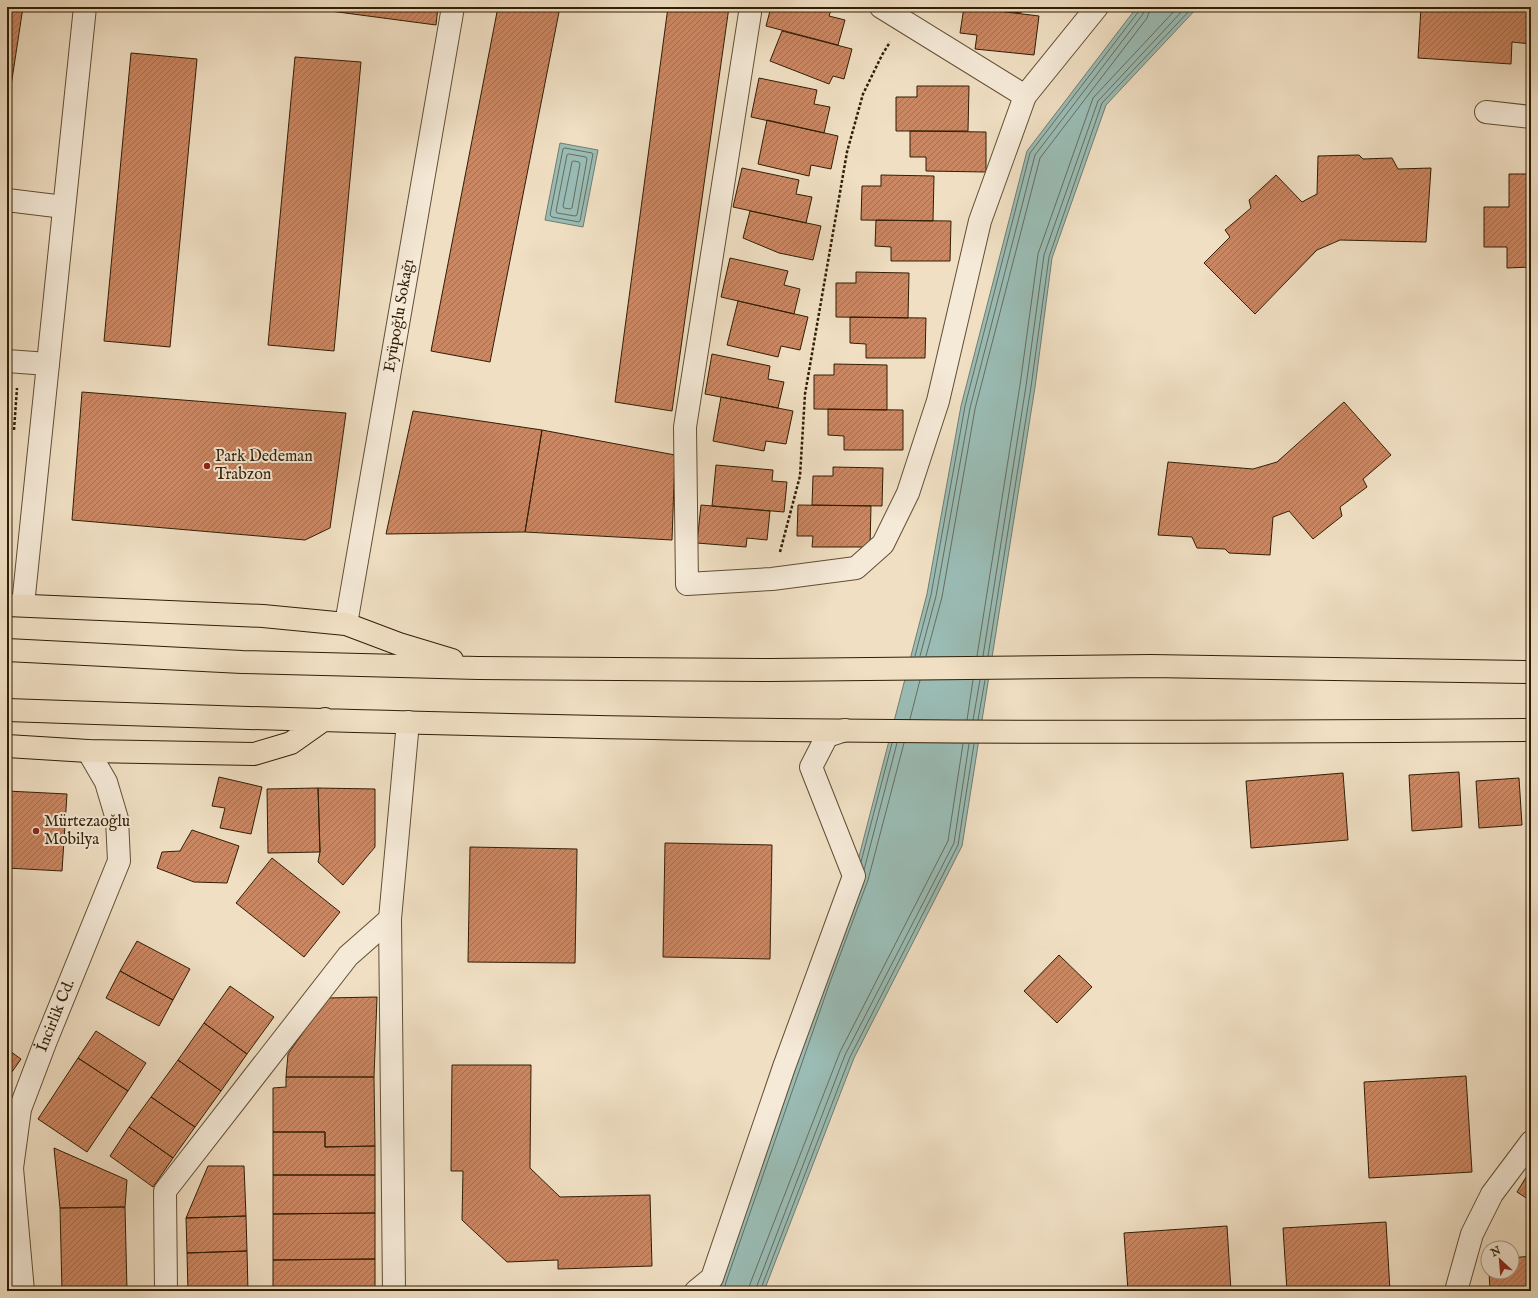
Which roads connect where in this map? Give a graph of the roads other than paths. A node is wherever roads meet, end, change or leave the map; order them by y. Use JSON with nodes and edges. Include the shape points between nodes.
{"nodes":[{"id":1,"x":85,"y":7,"type":"edge"},
{"id":2,"x":453,"y":7,"type":"edge"},
{"id":3,"x":749,"y":7,"type":"edge"},
{"id":4,"x":881,"y":7,"type":"edge"},
{"id":5,"x":1097,"y":7,"type":"edge"},
{"id":6,"x":1025,"y":96,"type":"junction"},
{"id":7,"x":1486,"y":112,"type":"dead end"},
{"id":8,"x":1531,"y":117,"type":"edge"},
{"id":9,"x":7,"y":200,"type":"edge"},
{"id":10,"x":64,"y":207,"type":"junction"},
{"id":11,"x":7,"y":361,"type":"edge"},
{"id":12,"x":48,"y":364,"type":"junction"},
{"id":13,"x":15,"y":605,"type":"edge"},
{"id":14,"x":346,"y":624,"type":"junction"},
{"id":15,"x":7,"y":650,"type":"edge"},
{"id":16,"x":478,"y":668,"type":"junction"},
{"id":17,"x":1531,"y":672,"type":"edge"},
{"id":18,"x":7,"y":710,"type":"edge"},
{"id":19,"x":325,"y":719,"type":"junction"},
{"id":20,"x":408,"y":722,"type":"junction"},
{"id":21,"x":845,"y":730,"type":"junction"},
{"id":22,"x":1531,"y":730,"type":"edge"},
{"id":23,"x":7,"y":746,"type":"edge"},
{"id":24,"x":88,"y":750,"type":"junction"},
{"id":25,"x":390,"y":919,"type":"junction"},
{"id":26,"x":13,"y":1110,"type":"edge"},
{"id":27,"x":1531,"y":1142,"type":"edge"},
{"id":28,"x":23,"y":1291,"type":"edge"},
{"id":29,"x":166,"y":1291,"type":"edge"},
{"id":30,"x":394,"y":1291,"type":"edge"},
{"id":31,"x":696,"y":1291,"type":"edge"},
{"id":32,"x":1456,"y":1291,"type":"edge"}],
"edges":[{"from":1,"to":10,"type":"street"},
{"from":2,"to":14,"type":"street","name":"Eyüpoğlu Sokağı"},
{"from":3,"to":6,"type":"street","via":[[685,427],[687,584],[772,579],[856,568],[883,544],[908,493],[936,408],[980,221]]},
{"from":4,"to":6,"type":"street"},
{"from":5,"to":6,"type":"street"},
{"from":7,"to":8,"type":"street"},
{"from":9,"to":10,"type":"street"},
{"from":10,"to":12,"type":"street"},
{"from":11,"to":12,"type":"street"},
{"from":12,"to":13,"type":"street"},
{"from":13,"to":14,"type":"highway","via":[[263,616]]},
{"from":14,"to":16,"type":"highway","via":[[399,644]]},
{"from":15,"to":16,"type":"highway","via":[[242,662]]},
{"from":16,"to":17,"type":"highway","via":[[770,670],[1151,666]]},
{"from":18,"to":19,"type":"highway"},
{"from":19,"to":20,"type":"highway"},
{"from":19,"to":24,"type":"highway","via":[[291,743],[254,754]]},
{"from":20,"to":21,"type":"highway"},
{"from":20,"to":25,"type":"street"},
{"from":21,"to":22,"type":"highway"},
{"from":21,"to":31,"type":"street","via":[[827,736],[811,767],[854,876],[795,1037],[712,1278]]},
{"from":23,"to":24,"type":"highway"},
{"from":24,"to":26,"type":"street","name":"İncirlik Cd.","via":[[106,782],[117,819],[119,861],[45,1043]]},
{"from":25,"to":29,"type":"street","via":[[348,956],[165,1191]]},
{"from":25,"to":30,"type":"street"},
{"from":26,"to":28,"type":"street","name":"İncirlik Cd.","via":[[12,1168]]},
{"from":27,"to":32,"type":"street","via":[[1492,1194],[1472,1234]]}]}
